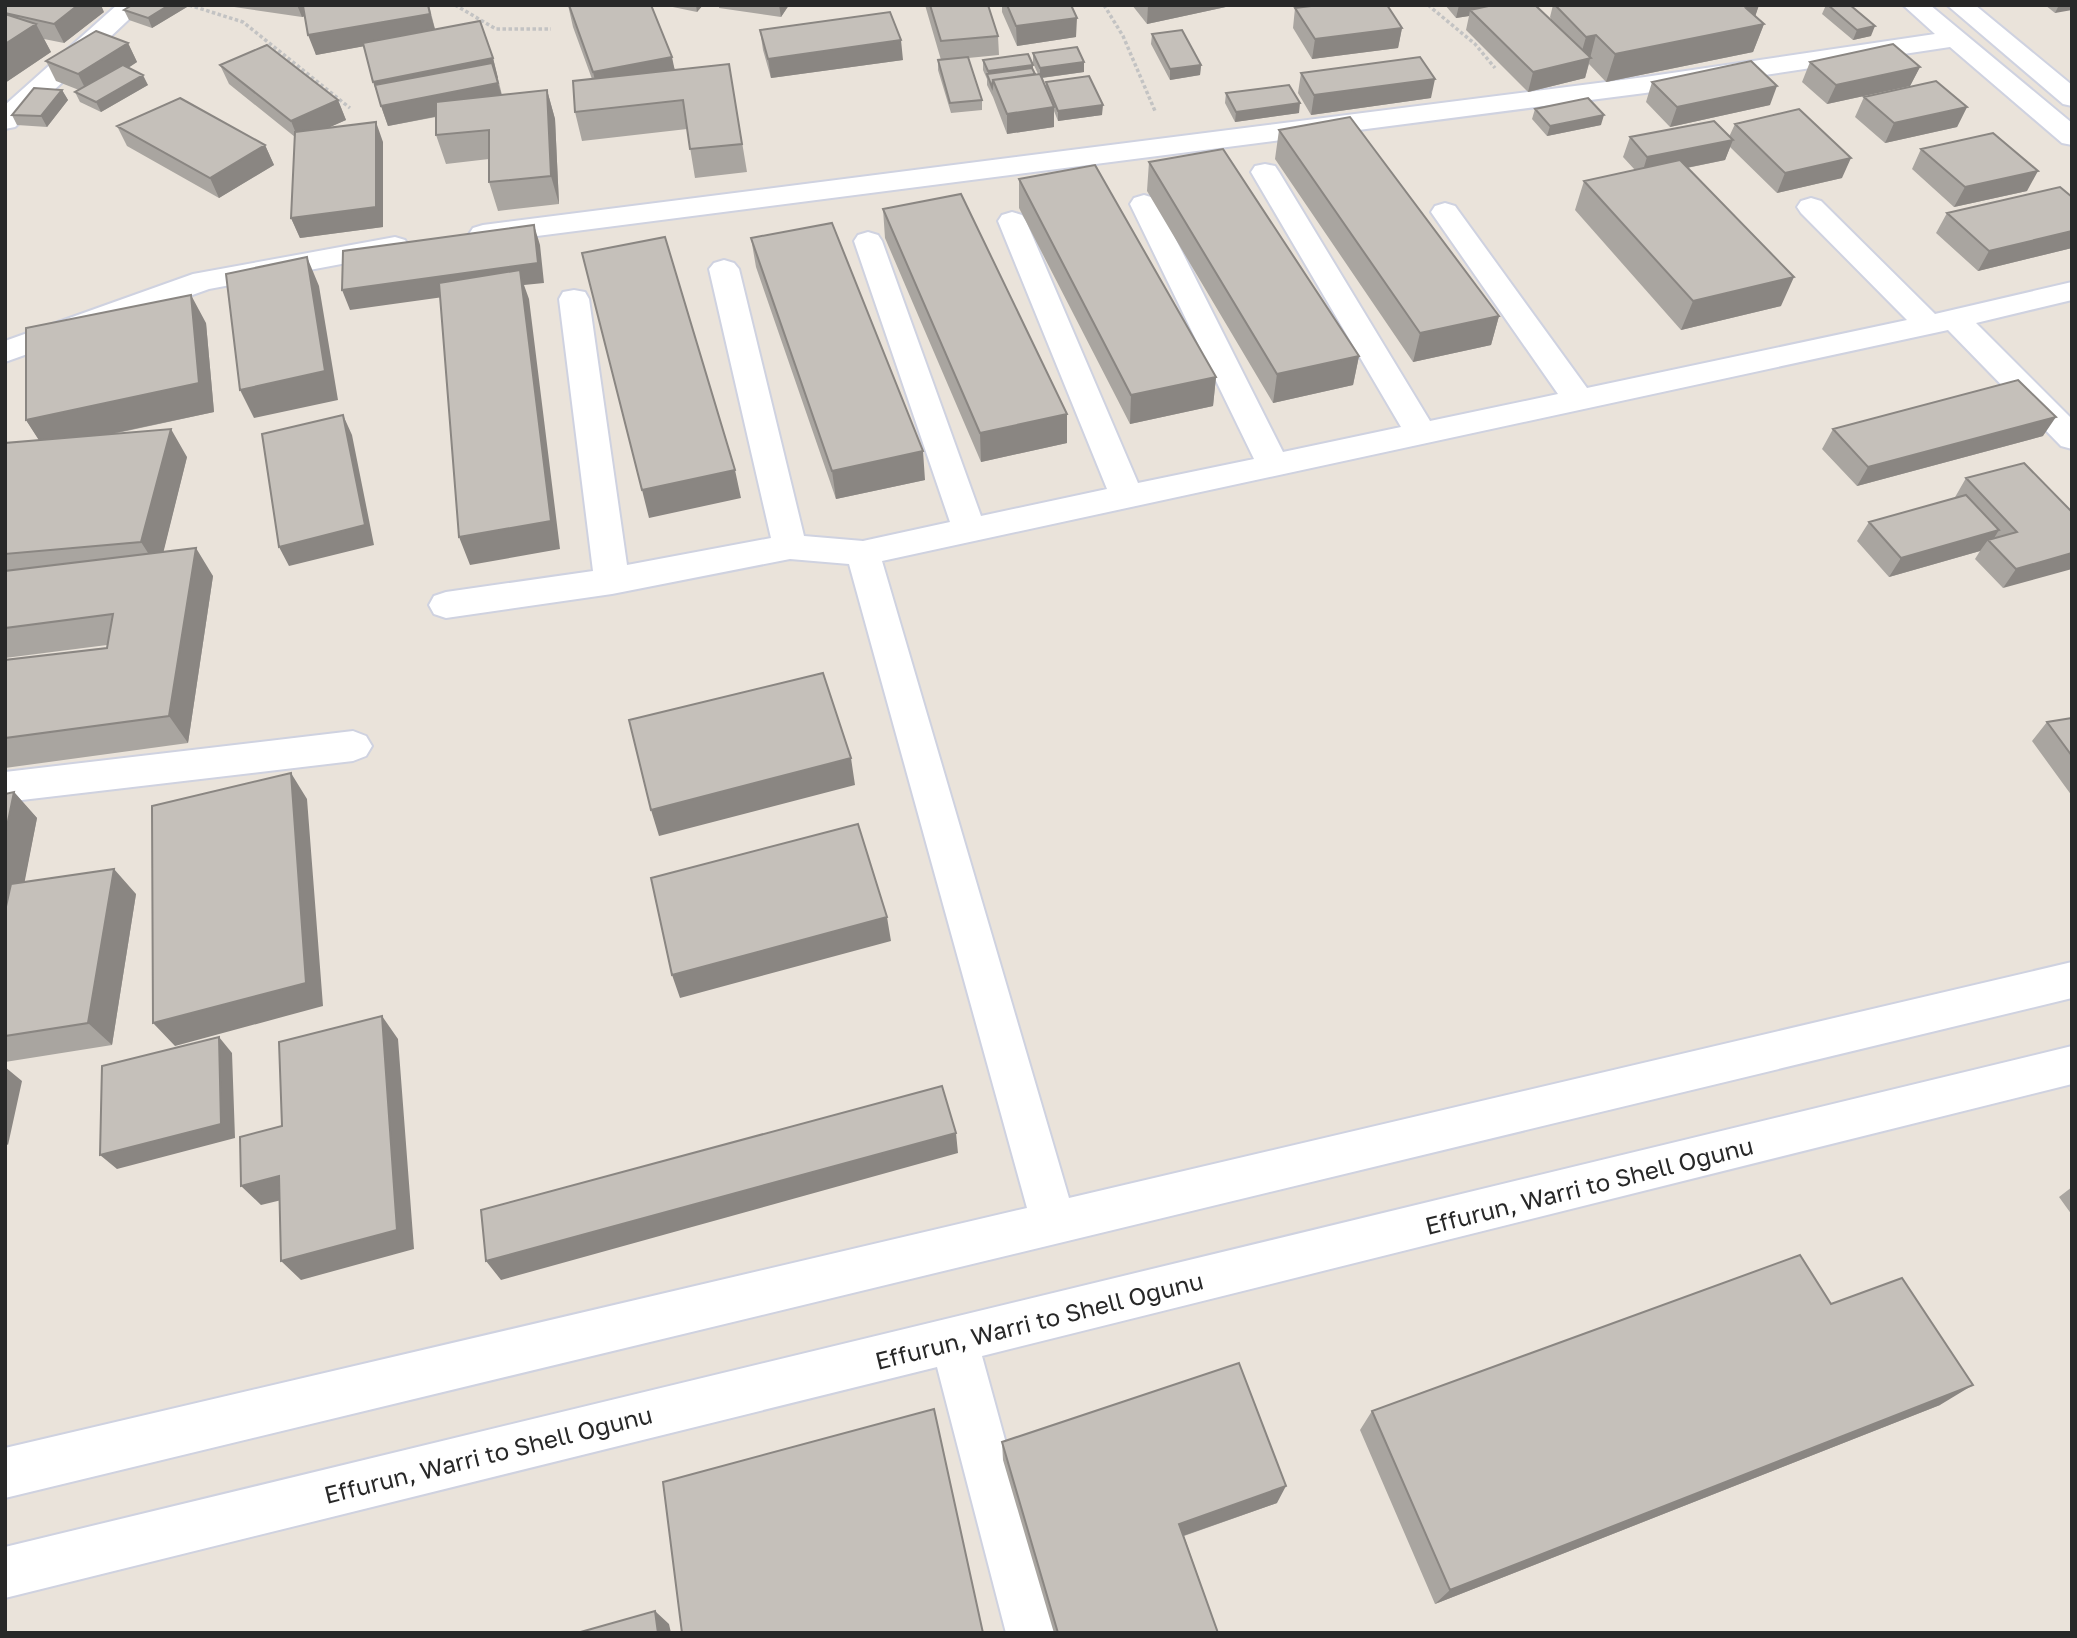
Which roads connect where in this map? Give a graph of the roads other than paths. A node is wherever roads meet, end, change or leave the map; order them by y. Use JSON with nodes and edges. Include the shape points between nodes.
{"nodes":[{"id":1,"x":132,"y":5,"type":"edge"},
{"id":2,"x":1915,"y":5,"type":"edge"},
{"id":3,"x":1959,"y":5,"type":"edge"},
{"id":4,"x":1955,"y":39,"type":"junction"},
{"id":5,"x":2072,"y":97,"type":"edge"},
{"id":6,"x":11,"y":108,"type":"edge"},
{"id":7,"x":2072,"y":137,"type":"edge"},
{"id":8,"x":1265,"y":172,"type":"dead end"},
{"id":9,"x":1144,"y":204,"type":"dead end"},
{"id":10,"x":1811,"y":207,"type":"dead end"},
{"id":11,"x":1445,"y":212,"type":"dead end"},
{"id":12,"x":1012,"y":221,"type":"dead end"},
{"id":13,"x":464,"y":236,"type":"edge"},
{"id":14,"x":867,"y":241,"type":"dead end"},
{"id":15,"x":422,"y":242,"type":"edge"},
{"id":16,"x":724,"y":269,"type":"dead end"},
{"id":17,"x":2072,"y":291,"type":"edge"},
{"id":18,"x":574,"y":299,"type":"dead end"},
{"id":19,"x":1942,"y":322,"type":"junction"},
{"id":20,"x":5,"y":352,"type":"edge"},
{"id":21,"x":1579,"y":401,"type":"junction"},
{"id":22,"x":1422,"y":435,"type":"junction"},
{"id":23,"x":2072,"y":438,"type":"edge"},
{"id":24,"x":1274,"y":467,"type":"junction"},
{"id":25,"x":1127,"y":497,"type":"junction"},
{"id":26,"x":969,"y":530,"type":"junction"},
{"id":27,"x":790,"y":547,"type":"junction"},
{"id":28,"x":863,"y":553,"type":"junction"},
{"id":29,"x":612,"y":581,"type":"junction"},
{"id":30,"x":446,"y":605,"type":"dead end"},
{"id":31,"x":353,"y":746,"type":"dead end"},
{"id":32,"x":5,"y":787,"type":"edge"},
{"id":33,"x":2072,"y":980,"type":"edge"},
{"id":34,"x":2072,"y":1065,"type":"edge"},
{"id":35,"x":1053,"y":1222,"type":"junction"},
{"id":36,"x":954,"y":1340,"type":"junction"},
{"id":37,"x":5,"y":1473,"type":"edge"},
{"id":38,"x":5,"y":1573,"type":"edge"},
{"id":39,"x":1032,"y":1633,"type":"edge"}],
"edges":[{"from":1,"to":6,"type":"street"},
{"from":2,"to":4,"type":"street"},
{"from":3,"to":5,"type":"street"},
{"from":4,"to":7,"type":"street"},
{"from":4,"to":13,"type":"street","via":[[1523,100]]},
{"from":8,"to":22,"type":"street"},
{"from":9,"to":24,"type":"street"},
{"from":10,"to":19,"type":"street"},
{"from":11,"to":21,"type":"street"},
{"from":12,"to":25,"type":"street"},
{"from":14,"to":26,"type":"street"},
{"from":15,"to":20,"type":"street","via":[[203,281]]},
{"from":16,"to":27,"type":"street"},
{"from":17,"to":19,"type":"street"},
{"from":18,"to":29,"type":"street"},
{"from":19,"to":21,"type":"street"},
{"from":19,"to":23,"type":"street"},
{"from":21,"to":22,"type":"street"},
{"from":22,"to":24,"type":"street"},
{"from":24,"to":25,"type":"street"},
{"from":25,"to":26,"type":"street"},
{"from":26,"to":28,"type":"street"},
{"from":27,"to":28,"type":"street"},
{"from":27,"to":29,"type":"street"},
{"from":28,"to":35,"type":"street"},
{"from":29,"to":30,"type":"street"},
{"from":31,"to":32,"type":"street"},
{"from":33,"to":35,"type":"street"},
{"from":34,"to":36,"type":"street","name":"Effurun, Warri to Shell Ogunu"},
{"from":35,"to":37,"type":"street"},
{"from":36,"to":38,"type":"street","name":"Effurun, Warri to Shell Ogunu"},
{"from":36,"to":39,"type":"street"}]}
